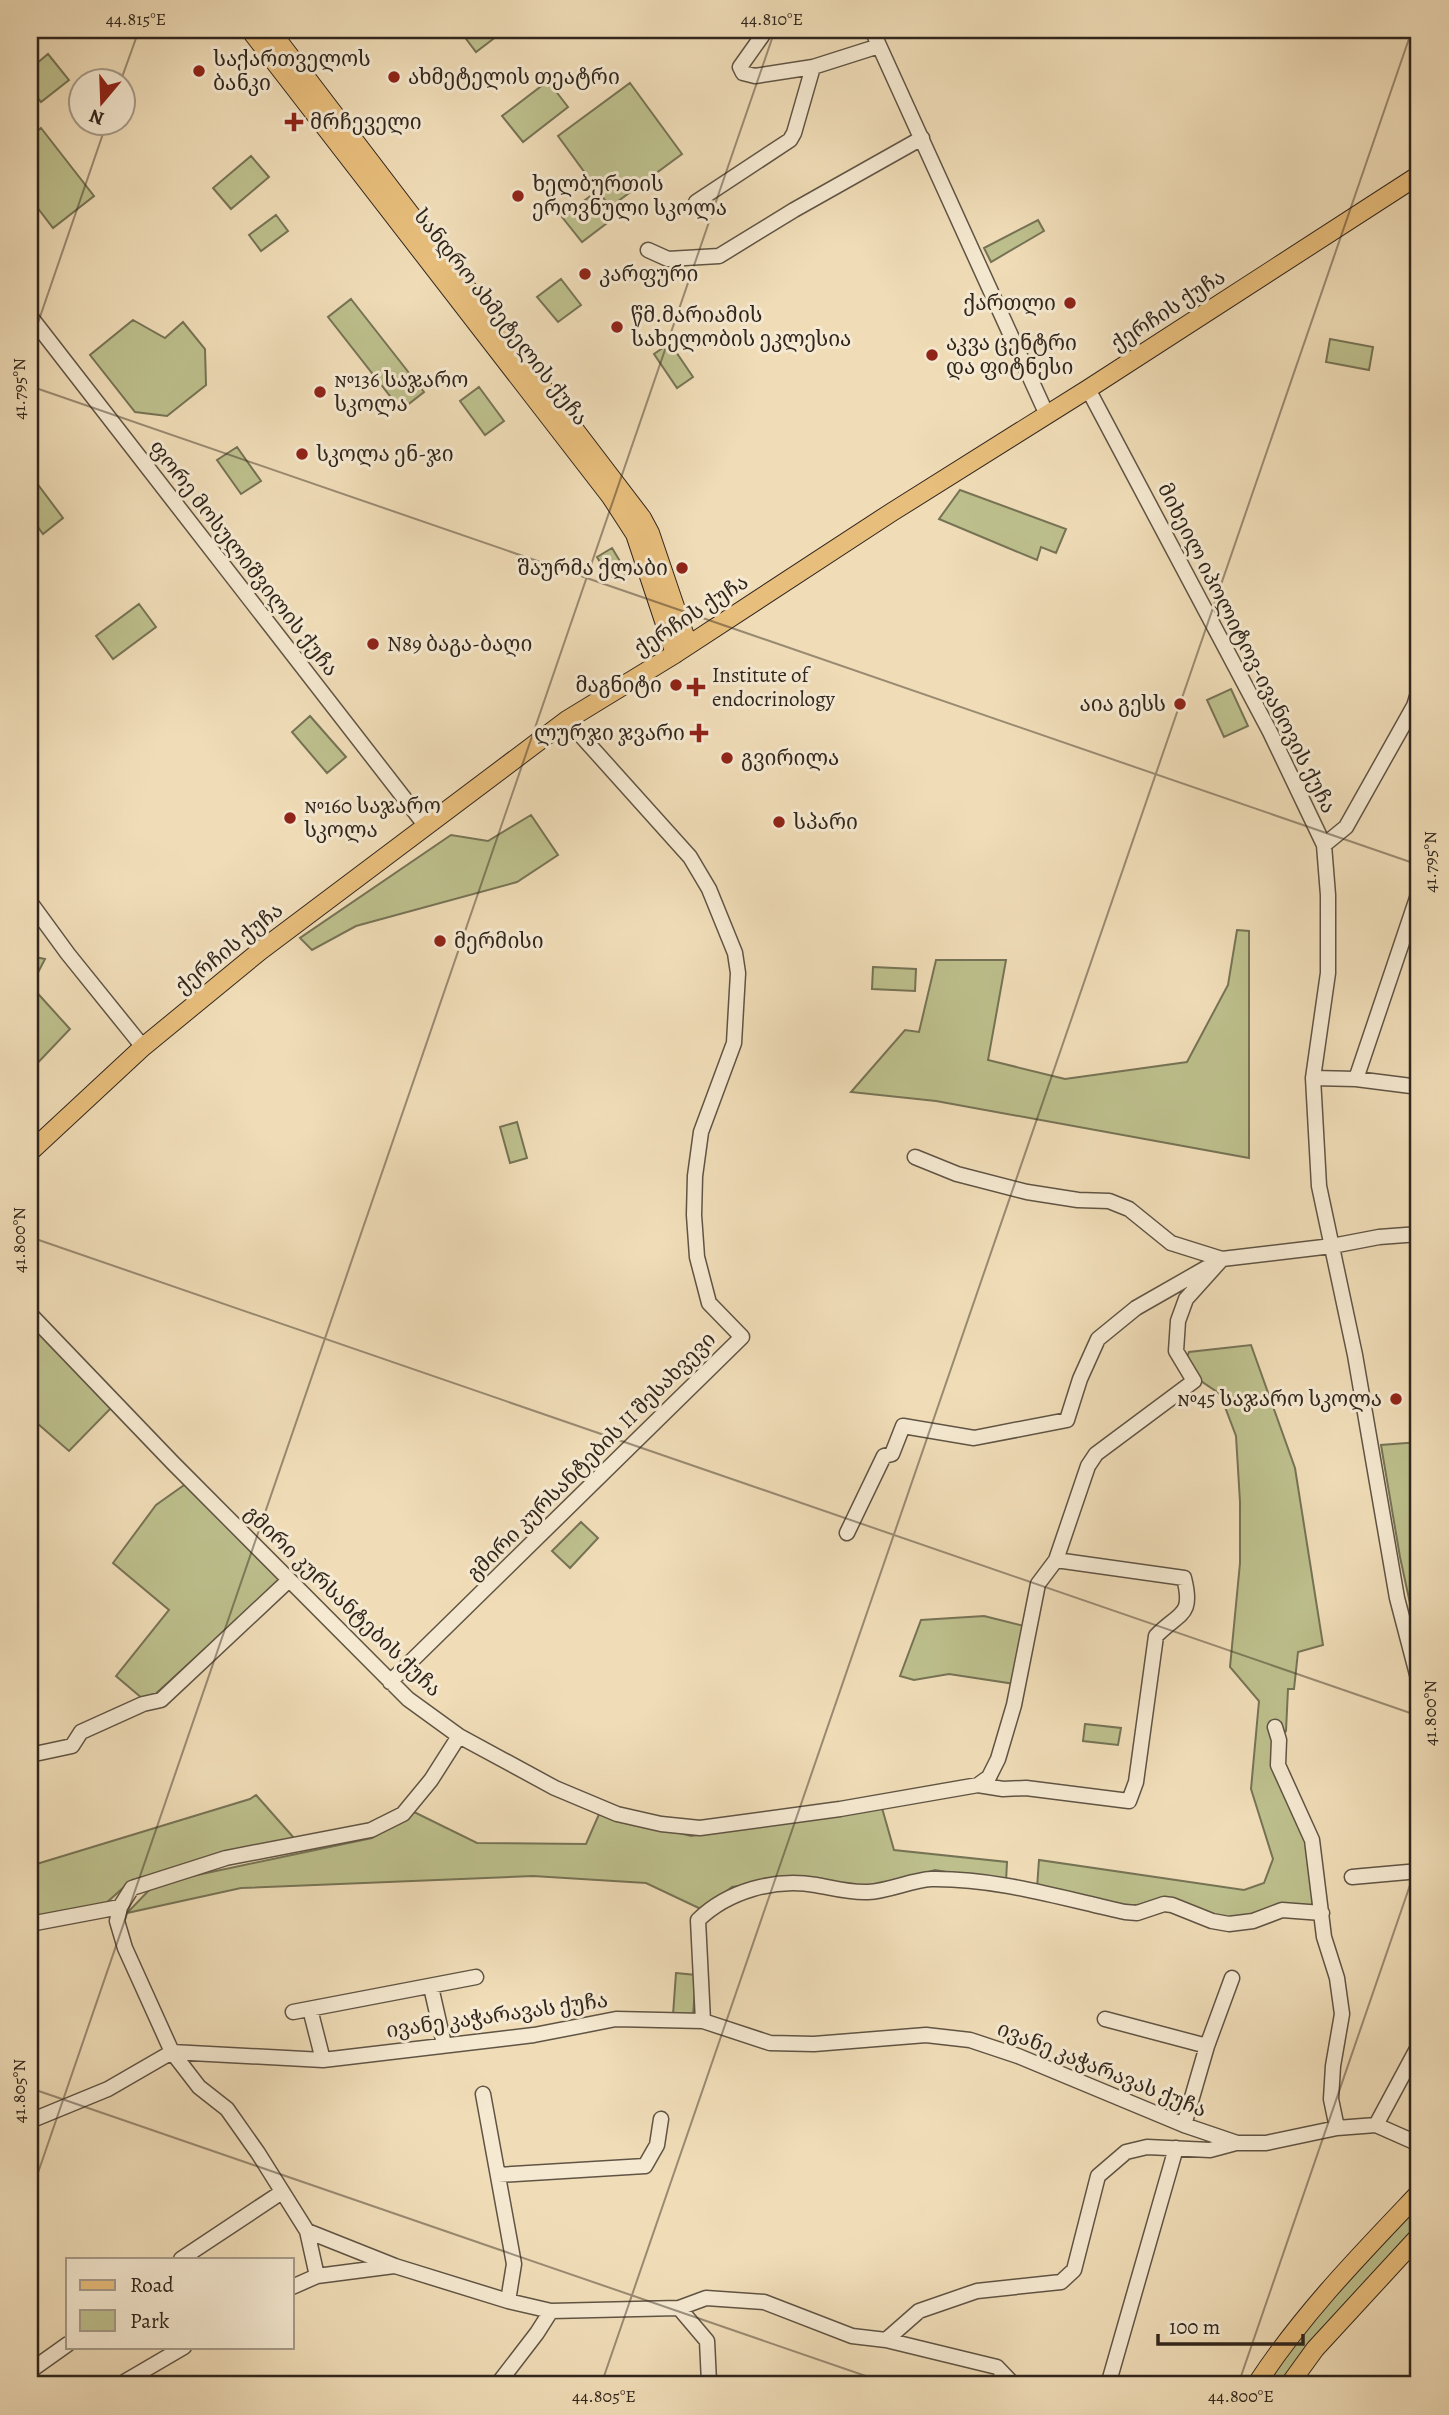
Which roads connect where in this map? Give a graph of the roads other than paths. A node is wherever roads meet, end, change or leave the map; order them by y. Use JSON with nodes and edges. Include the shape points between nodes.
{"nodes":[{"id":1,"x":250,"y":30,"type":"edge"},
{"id":2,"x":270,"y":30,"type":"edge"},
{"id":3,"x":756,"y":30,"type":"edge"},
{"id":4,"x":872,"y":30,"type":"edge"},
{"id":5,"x":879,"y":47,"type":"junction"},
{"id":6,"x":813,"y":67,"type":"junction"},
{"id":7,"x":300,"y":81,"type":"junction"},
{"id":8,"x":922,"y":138,"type":"junction"},
{"id":9,"x":1419,"y":175,"type":"edge"},
{"id":10,"x":696,"y":202,"type":"dead end"},
{"id":11,"x":648,"y":250,"type":"dead end"},
{"id":12,"x":30,"y":316,"type":"edge"},
{"id":13,"x":1088,"y":389,"type":"junction"},
{"id":14,"x":1047,"y":415,"type":"junction"},
{"id":15,"x":682,"y":650,"type":"junction"},
{"id":16,"x":1419,"y":690,"type":"edge"},
{"id":17,"x":567,"y":719,"type":"junction"},
{"id":18,"x":425,"y":825,"type":"junction"},
{"id":19,"x":1324,"y":845,"type":"junction"},
{"id":20,"x":1419,"y":892,"type":"edge"},
{"id":21,"x":30,"y":902,"type":"edge"},
{"id":22,"x":143,"y":1047,"type":"junction"},
{"id":23,"x":1312,"y":1078,"type":"junction"},
{"id":24,"x":1356,"y":1079,"type":"junction"},
{"id":25,"x":1419,"y":1087,"type":"edge"},
{"id":26,"x":30,"y":1152,"type":"edge"},
{"id":27,"x":915,"y":1157,"type":"dead end"},
{"id":28,"x":1419,"y":1234,"type":"edge"},
{"id":29,"x":1332,"y":1246,"type":"junction"},
{"id":30,"x":1222,"y":1259,"type":"junction"},
{"id":31,"x":30,"y":1314,"type":"edge"},
{"id":32,"x":847,"y":1533,"type":"dead end"},
{"id":33,"x":1056,"y":1560,"type":"junction"},
{"id":34,"x":289,"y":1580,"type":"junction"},
{"id":35,"x":390,"y":1682,"type":"junction"},
{"id":36,"x":1419,"y":1682,"type":"edge"},
{"id":37,"x":1275,"y":1727,"type":"dead end"},
{"id":38,"x":459,"y":1736,"type":"junction"},
{"id":39,"x":30,"y":1755,"type":"edge"},
{"id":40,"x":978,"y":1785,"type":"junction"},
{"id":41,"x":1419,"y":1871,"type":"edge"},
{"id":42,"x":1352,"y":1877,"type":"dead end"},
{"id":43,"x":120,"y":1907,"type":"junction"},
{"id":44,"x":1322,"y":1913,"type":"junction"},
{"id":45,"x":30,"y":1924,"type":"edge"},
{"id":46,"x":476,"y":1977,"type":"dead end"},
{"id":47,"x":1232,"y":1978,"type":"dead end"},
{"id":48,"x":431,"y":1987,"type":"junction"},
{"id":49,"x":310,"y":2009,"type":"junction"},
{"id":50,"x":293,"y":2012,"type":"dead end"},
{"id":51,"x":1105,"y":2019,"type":"dead end"},
{"id":52,"x":703,"y":2021,"type":"junction"},
{"id":53,"x":444,"y":2044,"type":"junction"},
{"id":54,"x":1419,"y":2045,"type":"edge"},
{"id":55,"x":1207,"y":2046,"type":"junction"},
{"id":56,"x":172,"y":2052,"type":"junction"},
{"id":57,"x":323,"y":2060,"type":"junction"},
{"id":58,"x":483,"y":2094,"type":"dead end"},
{"id":59,"x":661,"y":2119,"type":"dead end"},
{"id":60,"x":30,"y":2121,"type":"edge"},
{"id":61,"x":1184,"y":2125,"type":"junction"},
{"id":62,"x":1376,"y":2125,"type":"junction"},
{"id":63,"x":1336,"y":2127,"type":"junction"},
{"id":64,"x":1237,"y":2143,"type":"junction"},
{"id":65,"x":1419,"y":2144,"type":"edge"},
{"id":66,"x":1176,"y":2148,"type":"junction"},
{"id":67,"x":498,"y":2175,"type":"junction"},
{"id":68,"x":282,"y":2192,"type":"junction"},
{"id":69,"x":1419,"y":2193,"type":"edge"},
{"id":70,"x":307,"y":2231,"type":"junction"},
{"id":71,"x":1419,"y":2236,"type":"edge"},
{"id":72,"x":183,"y":2258,"type":"edge"},
{"id":73,"x":395,"y":2266,"type":"junction"},
{"id":74,"x":317,"y":2276,"type":"junction"},
{"id":75,"x":294,"y":2286,"type":"edge"},
{"id":76,"x":508,"y":2301,"type":"junction"},
{"id":77,"x":679,"y":2308,"type":"junction"},
{"id":78,"x":551,"y":2311,"type":"junction"},
{"id":79,"x":886,"y":2340,"type":"junction"},
{"id":80,"x":66,"y":2345,"type":"edge"},
{"id":81,"x":182,"y":2348,"type":"edge"},
{"id":82,"x":30,"y":2371,"type":"edge"},
{"id":83,"x":118,"y":2385,"type":"edge"},
{"id":84,"x":501,"y":2385,"type":"edge"},
{"id":85,"x":718,"y":2385,"type":"edge"},
{"id":86,"x":1014,"y":2385,"type":"edge"},
{"id":87,"x":1108,"y":2385,"type":"edge"},
{"id":88,"x":1256,"y":2385,"type":"edge"},
{"id":89,"x":1289,"y":2385,"type":"edge"}],
"edges":[{"from":1,"to":7,"type":"main road","name":"სანდრო ახმეტელის ქუჩა"},
{"from":2,"to":7,"type":"main road","name":"სანდრო ახმეტელის ქუჩა"},
{"from":3,"to":6,"type":"street","via":[[762,36],[741,63],[743,73],[755,76]]},
{"from":4,"to":5,"type":"street"},
{"from":5,"to":6,"type":"street"},
{"from":5,"to":8,"type":"street"},
{"from":6,"to":10,"type":"street","via":[[790,140]]},
{"from":7,"to":15,"type":"main road","name":"სანდრო ახმეტელის ქუჩა","via":[[616,493]]},
{"from":8,"to":11,"type":"street","via":[[719,256],[668,259]]},
{"from":8,"to":14,"type":"street"},
{"from":9,"to":13,"type":"main road","name":"ქერჩის ქუჩა"},
{"from":12,"to":18,"type":"street","name":"ფორე მოსულიშვილის ქუჩა"},
{"from":13,"to":14,"type":"main road","name":"ქერჩის ქუჩა"},
{"from":13,"to":19,"type":"street","name":"მიხეილ იპოლიტოვ-ივანოვის ქუჩა","via":[[1270,732]]},
{"from":14,"to":15,"type":"main road","name":"ქერჩის ქუჩა"},
{"from":15,"to":17,"type":"main road","name":"ქერჩის ქუჩა"},
{"from":16,"to":19,"type":"street","via":[[1346,827]]},
{"from":17,"to":18,"type":"main road","name":"ქერჩის ქუჩა"},
{"from":17,"to":35,"type":"street","name":"გმირი კურსანტების II შესახვევი","via":[[690,857],[709,889],[735,953],[734,1043],[701,1132],[694,1215],[697,1257],[709,1303],[743,1337]]},
{"from":18,"to":22,"type":"main road","name":"ქერჩის ქუჩა"},
{"from":19,"to":23,"type":"street","name":"მიხეილ იპოლიტოვ-ივანოვის ქუჩა","via":[[1328,973]]},
{"from":20,"to":24,"type":"street"},
{"from":21,"to":22,"type":"street"},
{"from":22,"to":26,"type":"main road","name":"ქერჩის ქუჩა"},
{"from":23,"to":24,"type":"street"},
{"from":23,"to":29,"type":"street","name":"მიხეილ იპოლიტოვ-ივანოვის ქუჩა","via":[[1319,1186]]},
{"from":24,"to":25,"type":"street"},
{"from":27,"to":30,"type":"street","via":[[957,1174],[1027,1192],[1110,1201],[1129,1209],[1171,1242]]},
{"from":28,"to":29,"type":"street"},
{"from":29,"to":30,"type":"street"},
{"from":29,"to":36,"type":"street","name":"მიხეილ იპოლიტოვ-ივანოვის ქუჩა","via":[[1397,1598]]},
{"from":30,"to":32,"type":"street","via":[[1136,1308],[1098,1339],[1068,1420],[974,1438],[903,1426]]},
{"from":30,"to":33,"type":"street","via":[[1186,1299],[1178,1321],[1176,1351],[1194,1381],[1096,1454]]},
{"from":31,"to":34,"type":"street","name":"გმირი კურსანტების ქუჩა"},
{"from":33,"to":40,"type":"street","via":[[1038,1584],[1014,1705],[998,1759],[989,1777]]},
{"from":33,"to":40,"type":"street","name":"გმირი კურსანტების ქუჩა","via":[[1184,1578],[1189,1599],[1183,1615],[1156,1636],[1136,1782],[1129,1801]]},
{"from":34,"to":35,"type":"street","name":"გმირი კურსანტების ქუჩა"},
{"from":34,"to":39,"type":"street","via":[[161,1700],[81,1732],[72,1746]]},
{"from":35,"to":38,"type":"street","name":"გმირი კურსანტების ქუჩა"},
{"from":37,"to":44,"type":"street","via":[[1278,1765],[1312,1840]]},
{"from":38,"to":40,"type":"street","name":"გმირი კურსანტების ქუჩა","via":[[555,1788],[617,1814],[687,1827],[840,1810]]},
{"from":38,"to":43,"type":"street","via":[[403,1814],[372,1830],[226,1858],[132,1888]]},
{"from":41,"to":42,"type":"street"},
{"from":43,"to":45,"type":"street"},
{"from":43,"to":56,"type":"street","via":[[117,1921],[125,1948]]},
{"from":44,"to":52,"type":"street","via":[[1282,1910],[1228,1924],[1172,1905],[1125,1912],[999,1884],[928,1879],[869,1892],[781,1883],[744,1891],[698,1920]]},
{"from":44,"to":63,"type":"street","via":[[1342,2014],[1331,2099]]},
{"from":46,"to":48,"type":"street"},
{"from":47,"to":55,"type":"street"},
{"from":48,"to":49,"type":"street"},
{"from":48,"to":53,"type":"street"},
{"from":49,"to":50,"type":"street"},
{"from":49,"to":57,"type":"street"},
{"from":51,"to":55,"type":"street"},
{"from":52,"to":53,"type":"street","name":"ივანე კაჭარავას ქუჩა","via":[[604,2020],[534,2035]]},
{"from":52,"to":61,"type":"street","name":"ივანე კაჭარავას ქუჩა","via":[[770,2043],[926,2035],[970,2040]]},
{"from":53,"to":57,"type":"street","name":"ივანე კაჭარავას ქუჩა"},
{"from":54,"to":62,"type":"street"},
{"from":55,"to":61,"type":"street"},
{"from":56,"to":57,"type":"street","name":"ივანე კაჭარავას ქუჩა"},
{"from":56,"to":60,"type":"street","via":[[108,2089]]},
{"from":56,"to":68,"type":"street","via":[[199,2087],[227,2109]]},
{"from":58,"to":67,"type":"street"},
{"from":59,"to":67,"type":"street","via":[[657,2145],[645,2166]]},
{"from":61,"to":64,"type":"street","name":"ივანე კაჭარავას ქუჩა"},
{"from":62,"to":63,"type":"street","name":"ივანე კაჭარავას ქუჩა"},
{"from":62,"to":65,"type":"street","name":"ივანე კაჭარავას ქუჩა"},
{"from":63,"to":64,"type":"street","name":"ივანე კაჭარავას ქუჩა","via":[[1266,2143]]},
{"from":64,"to":66,"type":"street","via":[[1210,2150]]},
{"from":66,"to":79,"type":"street","via":[[1126,2152],[1098,2176],[1074,2270],[1061,2282],[977,2291],[919,2311]]},
{"from":66,"to":87,"type":"street"},
{"from":67,"to":76,"type":"street","via":[[514,2264]]},
{"from":68,"to":70,"type":"street"},
{"from":68,"to":72,"type":"street"},
{"from":69,"to":88,"type":"main road","via":[[1320,2299]]},
{"from":70,"to":73,"type":"street"},
{"from":70,"to":74,"type":"street"},
{"from":71,"to":89,"type":"main road","via":[[1315,2349]]},
{"from":73,"to":74,"type":"street"},
{"from":73,"to":76,"type":"street"},
{"from":74,"to":75,"type":"street"},
{"from":76,"to":78,"type":"street"},
{"from":77,"to":78,"type":"street"},
{"from":77,"to":79,"type":"street","via":[[706,2298],[764,2302],[852,2336]]},
{"from":77,"to":85,"type":"street","via":[[707,2341],[709,2382]]},
{"from":78,"to":84,"type":"street"},
{"from":79,"to":86,"type":"street","via":[[997,2367]]},
{"from":80,"to":82,"type":"street"},
{"from":81,"to":83,"type":"street"}]}
